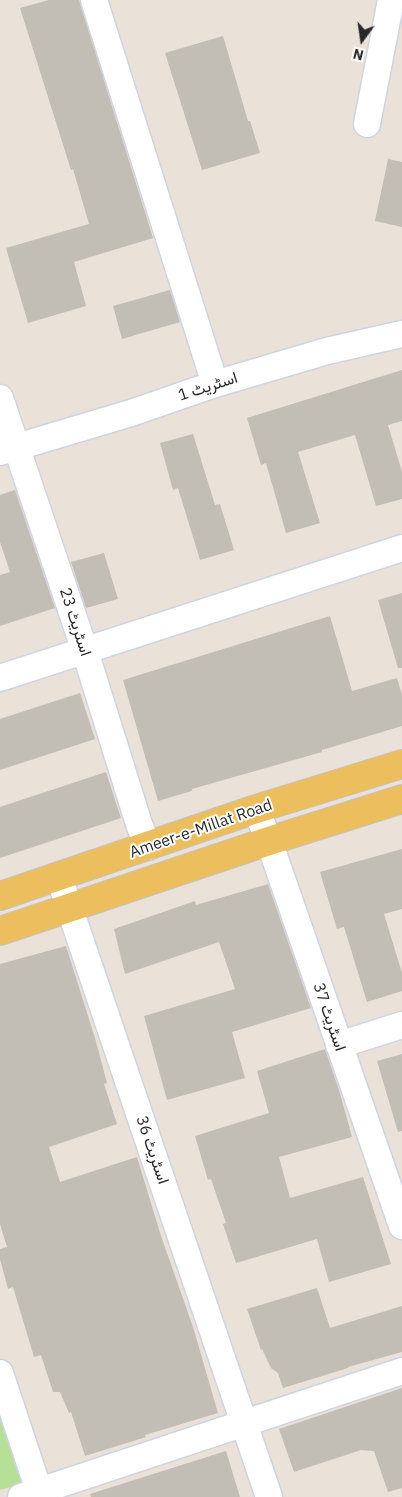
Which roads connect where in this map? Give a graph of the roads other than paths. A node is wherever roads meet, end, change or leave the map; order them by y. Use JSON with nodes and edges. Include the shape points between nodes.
{"nodes":[{"id":1,"x":94,"y":0,"type":"edge"},
{"id":2,"x":391,"y":0,"type":"edge"},
{"id":3,"x":366,"y":124,"type":"dead end"},
{"id":4,"x":402,"y":334,"type":"edge"},
{"id":5,"x":215,"y":384,"type":"junction"},
{"id":6,"x":0,"y":398,"type":"edge"},
{"id":7,"x":8,"y":449,"type":"edge"},
{"id":8,"x":402,"y":548,"type":"edge"},
{"id":9,"x":85,"y":651,"type":"junction"},
{"id":10,"x":0,"y":678,"type":"edge"},
{"id":11,"x":402,"y":764,"type":"edge"},
{"id":12,"x":402,"y":799,"type":"edge"},
{"id":13,"x":256,"y":809,"type":"junction"},
{"id":14,"x":269,"y":841,"type":"junction"},
{"id":15,"x":148,"y":846,"type":"junction"},
{"id":16,"x":59,"y":877,"type":"junction"},
{"id":17,"x":0,"y":896,"type":"edge"},
{"id":18,"x":69,"y":908,"type":"junction"},
{"id":19,"x":0,"y":931,"type":"edge"},
{"id":20,"x":402,"y":1025,"type":"edge"},
{"id":21,"x":339,"y":1045,"type":"junction"},
{"id":22,"x":402,"y":1226,"type":"edge"},
{"id":23,"x":402,"y":1371,"type":"edge"},
{"id":24,"x":0,"y":1372,"type":"edge"},
{"id":25,"x":245,"y":1423,"type":"junction"},
{"id":26,"x":34,"y":1495,"type":"edge"},
{"id":27,"x":269,"y":1497,"type":"edge"}],
"edges":[{"from":1,"to":5,"type":"street"},
{"from":2,"to":3,"type":"street"},
{"from":4,"to":5,"type":"street","name":"اسٹریٹ 1","via":[[327,351]]},
{"from":5,"to":7,"type":"street","name":"اسٹریٹ 1","via":[[131,413]]},
{"from":6,"to":7,"type":"street","name":"اسٹریٹ 23"},
{"from":7,"to":9,"type":"street","name":"اسٹریٹ 23"},
{"from":8,"to":9,"type":"street"},
{"from":9,"to":10,"type":"street"},
{"from":9,"to":15,"type":"street","name":"اسٹریٹ 23"},
{"from":11,"to":13,"type":"main road","name":"Ameer-e-Millat Road"},
{"from":12,"to":14,"type":"main road","name":"Ameer-e-Millat Road"},
{"from":13,"to":14,"type":"street","name":"اسٹریٹ 37"},
{"from":13,"to":15,"type":"main road","name":"Ameer-e-Millat Road"},
{"from":14,"to":18,"type":"main road","name":"Ameer-e-Millat Road"},
{"from":14,"to":21,"type":"street","name":"اسٹریٹ 37"},
{"from":15,"to":16,"type":"main road","name":"Ameer-e-Millat Road"},
{"from":16,"to":17,"type":"main road","name":"Ameer-e-Millat Road"},
{"from":16,"to":18,"type":"street","name":"اسٹریٹ 36"},
{"from":18,"to":19,"type":"main road","name":"Ameer-e-Millat Road"},
{"from":18,"to":25,"type":"street","name":"اسٹریٹ 36"},
{"from":20,"to":21,"type":"street"},
{"from":21,"to":22,"type":"street","name":"اسٹریٹ 37"},
{"from":23,"to":25,"type":"street"},
{"from":24,"to":26,"type":"street"},
{"from":25,"to":26,"type":"street"},
{"from":25,"to":27,"type":"street","name":"اسٹریٹ 36"}]}
